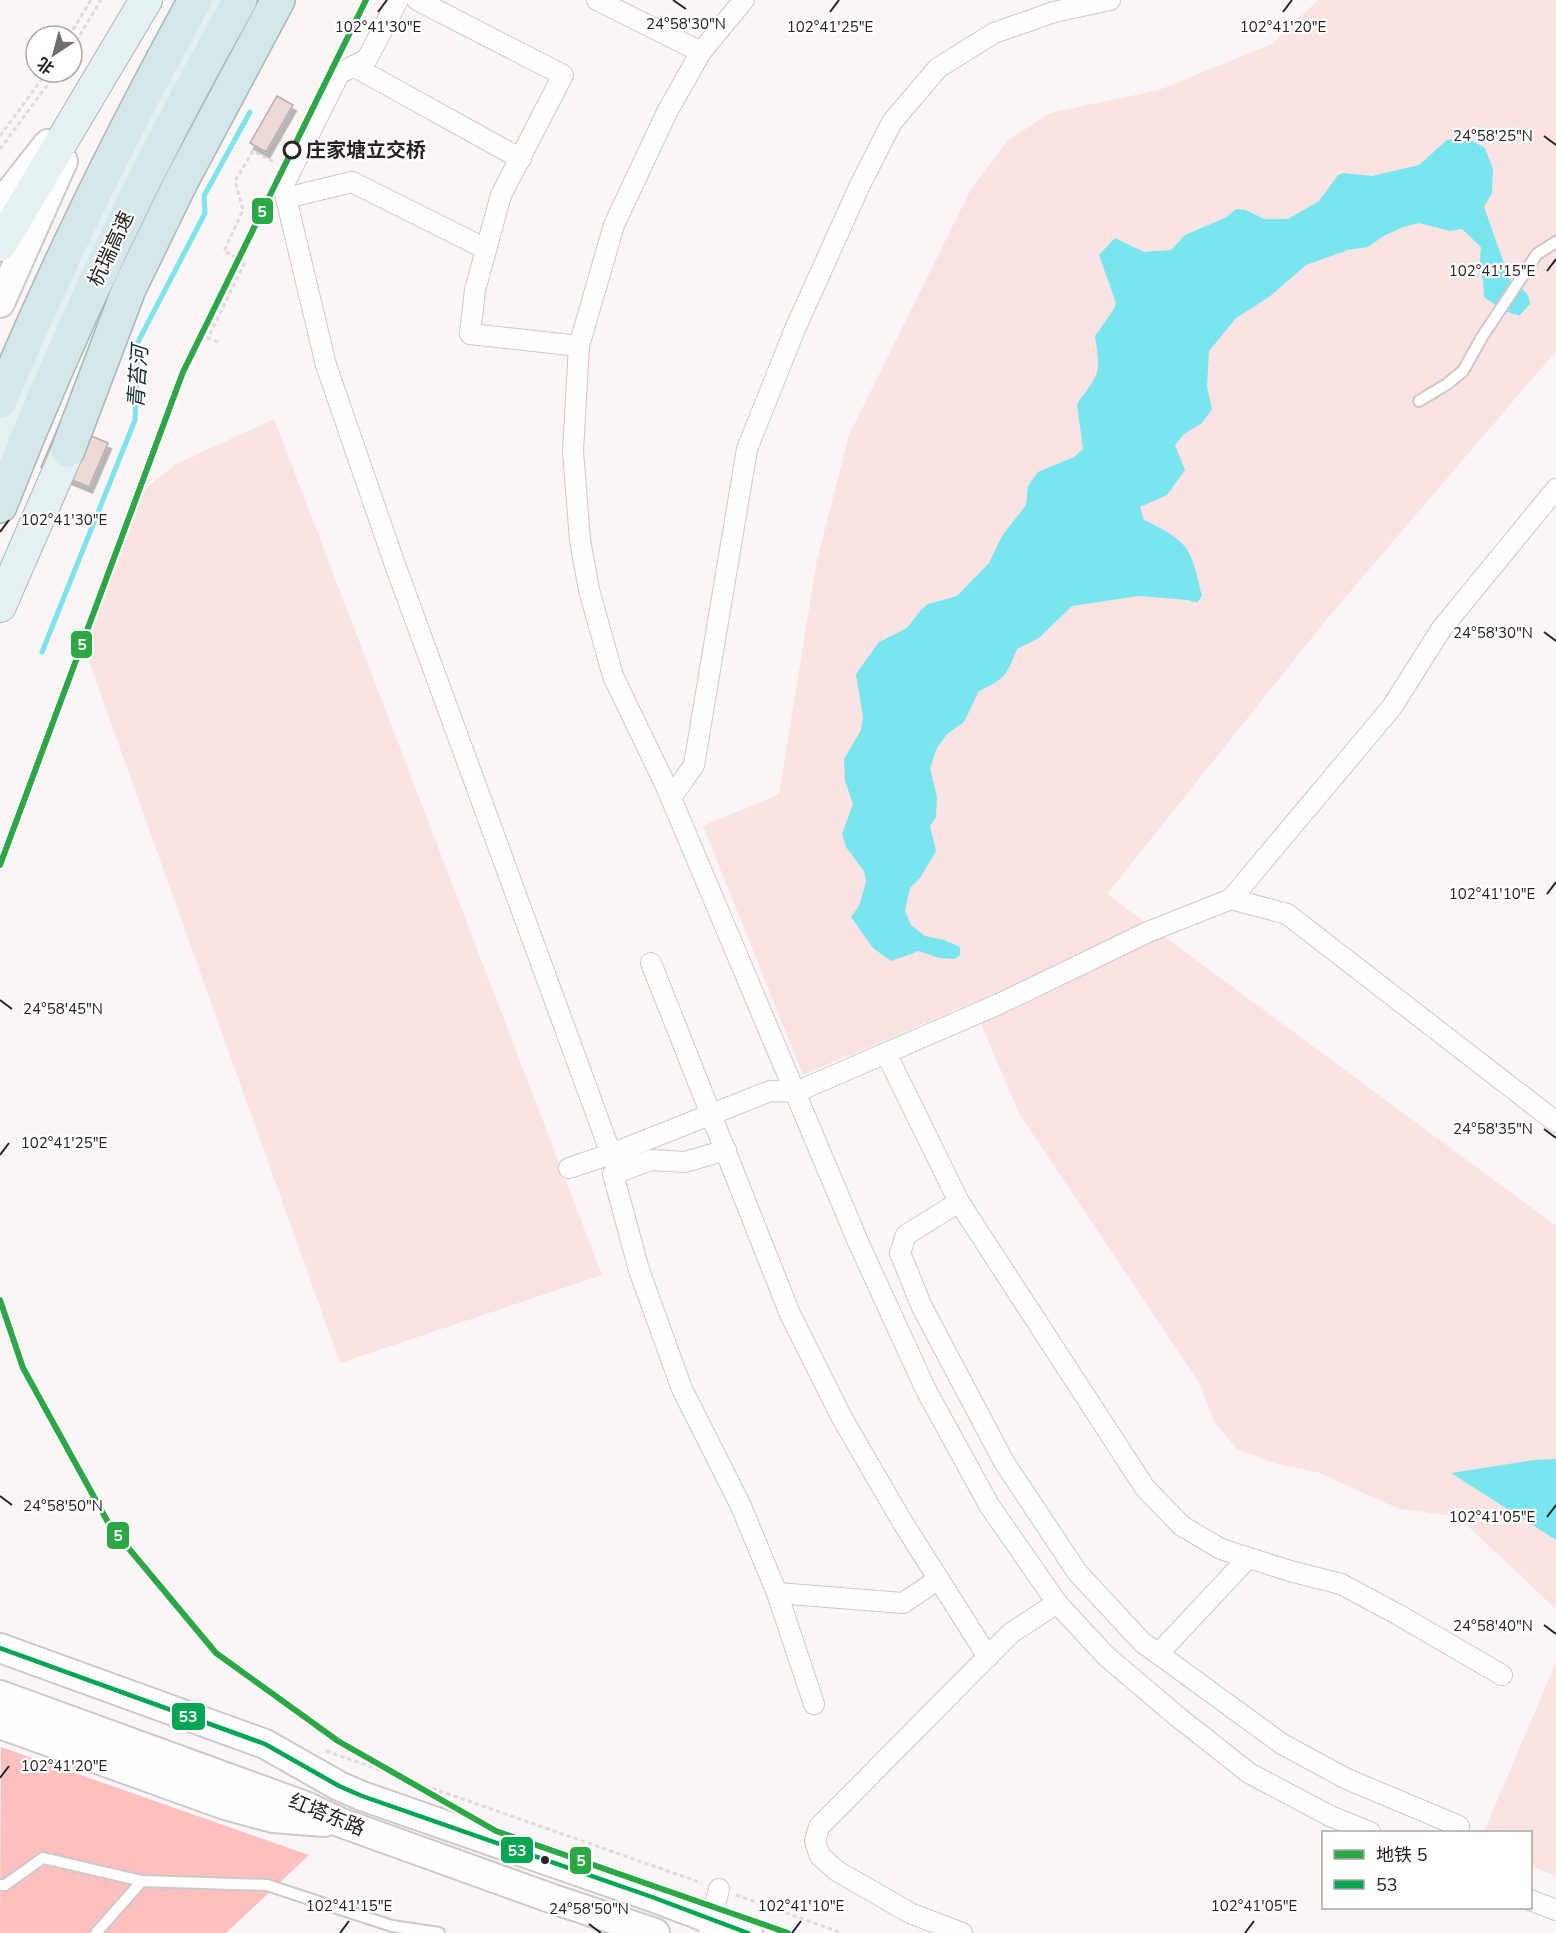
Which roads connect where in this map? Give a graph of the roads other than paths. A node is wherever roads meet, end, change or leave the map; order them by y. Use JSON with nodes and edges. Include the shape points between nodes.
{"nodes":[{"id":1,"x":146,"y":0,"type":"edge"},
{"id":2,"x":195,"y":0,"type":"edge"},
{"id":3,"x":216,"y":0,"type":"edge"},
{"id":4,"x":240,"y":0,"type":"edge"},
{"id":5,"x":278,"y":0,"type":"edge"},
{"id":6,"x":398,"y":0,"type":"edge"},
{"id":7,"x":417,"y":0,"type":"edge"},
{"id":8,"x":597,"y":0,"type":"edge"},
{"id":9,"x":744,"y":0,"type":"edge"},
{"id":10,"x":1110,"y":0,"type":"edge"},
{"id":11,"x":701,"y":52,"type":"junction"},
{"id":12,"x":353,"y":66,"type":"junction"},
{"id":13,"x":99,"y":80,"type":"junction"},
{"id":14,"x":521,"y":159,"type":"junction"},
{"id":15,"x":286,"y":198,"type":"junction"},
{"id":16,"x":0,"y":205,"type":"edge"},
{"id":17,"x":1556,"y":242,"type":"edge"},
{"id":18,"x":0,"y":245,"type":"edge"},
{"id":19,"x":486,"y":249,"type":"junction"},
{"id":20,"x":0,"y":303,"type":"edge"},
{"id":21,"x":579,"y":346,"type":"junction"},
{"id":22,"x":0,"y":401,"type":"edge"},
{"id":23,"x":1419,"y":401,"type":"dead end"},
{"id":24,"x":68,"y":450,"type":"joint"},
{"id":25,"x":0,"y":456,"type":"edge"},
{"id":26,"x":1556,"y":489,"type":"edge"},
{"id":27,"x":0,"y":506,"type":"edge"},
{"id":28,"x":0,"y":606,"type":"edge"},
{"id":29,"x":671,"y":798,"type":"junction"},
{"id":30,"x":1231,"y":899,"type":"junction"},
{"id":31,"x":651,"y":963,"type":"dead end"},
{"id":32,"x":886,"y":1053,"type":"junction"},
{"id":33,"x":796,"y":1092,"type":"junction"},
{"id":34,"x":712,"y":1114,"type":"junction"},
{"id":35,"x":1556,"y":1122,"type":"edge"},
{"id":36,"x":726,"y":1150,"type":"junction"},
{"id":37,"x":611,"y":1154,"type":"junction"},
{"id":38,"x":569,"y":1168,"type":"dead end"},
{"id":39,"x":958,"y":1202,"type":"junction"},
{"id":40,"x":1248,"y":1558,"type":"junction"},
{"id":41,"x":939,"y":1580,"type":"junction"},
{"id":42,"x":777,"y":1593,"type":"junction"},
{"id":43,"x":1057,"y":1603,"type":"junction"},
{"id":44,"x":0,"y":1648,"type":"edge"},
{"id":45,"x":1158,"y":1654,"type":"junction"},
{"id":46,"x":988,"y":1657,"type":"junction"},
{"id":47,"x":1502,"y":1675,"type":"dead end"},
{"id":48,"x":0,"y":1695,"type":"edge"},
{"id":49,"x":814,"y":1704,"type":"dead end"},
{"id":50,"x":0,"y":1724,"type":"edge"},
{"id":51,"x":339,"y":1822,"type":"junction"},
{"id":52,"x":1459,"y":1826,"type":"dead end"},
{"id":53,"x":1365,"y":1831,"type":"edge"},
{"id":54,"x":142,"y":1881,"type":"junction"},
{"id":55,"x":0,"y":1885,"type":"edge"},
{"id":56,"x":719,"y":1889,"type":"road end"},
{"id":57,"x":1532,"y":1901,"type":"edge"},
{"id":58,"x":1556,"y":1910,"type":"edge"},
{"id":59,"x":710,"y":1926,"type":"edge"},
{"id":60,"x":96,"y":1933,"type":"edge"},
{"id":61,"x":439,"y":1933,"type":"edge"},
{"id":62,"x":655,"y":1933,"type":"edge"},
{"id":63,"x":748,"y":1933,"type":"edge"},
{"id":64,"x":962,"y":1933,"type":"edge"}],
"edges":[{"from":1,"to":13,"type":"main road"},
{"from":2,"to":22,"type":"highway","name":"杭瑞高速","via":[[92,198]]},
{"from":3,"to":25,"type":"main road","via":[[137,149],[48,339]]},
{"from":4,"to":27,"type":"highway","name":"杭瑞高速","via":[[112,245]]},
{"from":5,"to":24,"type":"highway","via":[[129,289]]},
{"from":6,"to":12,"type":"street","via":[[367,59]]},
{"from":7,"to":14,"type":"street","via":[[563,75]]},
{"from":8,"to":11,"type":"street"},
{"from":9,"to":11,"type":"street"},
{"from":10,"to":29,"type":"street","via":[[1054,12],[994,33],[938,68],[892,122],[791,339],[747,449],[694,765]]},
{"from":11,"to":21,"type":"street","via":[[667,112],[614,225]]},
{"from":12,"to":14,"type":"street"},
{"from":12,"to":15,"type":"street","via":[[339,74],[284,184]]},
{"from":13,"to":16,"type":"main road"},
{"from":13,"to":18,"type":"main road"},
{"from":13,"to":20,"type":"main road"},
{"from":14,"to":19,"type":"street","via":[[501,195]]},
{"from":15,"to":19,"type":"street","via":[[352,182]]},
{"from":15,"to":37,"type":"street","via":[[326,364],[394,562]]},
{"from":17,"to":23,"type":"lane","via":[[1537,254],[1463,371]]},
{"from":19,"to":21,"type":"street","via":[[475,290],[470,334]]},
{"from":21,"to":29,"type":"street","via":[[573,451],[580,540],[589,590],[613,676]]},
{"from":24,"to":28,"type":"main road"},
{"from":26,"to":30,"type":"street","via":[[1442,628],[1392,707]]},
{"from":29,"to":33,"type":"street"},
{"from":30,"to":32,"type":"street","via":[[1148,932]]},
{"from":30,"to":35,"type":"street","via":[[1287,914]]},
{"from":31,"to":34,"type":"street"},
{"from":32,"to":33,"type":"street"},
{"from":32,"to":39,"type":"street"},
{"from":33,"to":34,"type":"street","via":[[770,1091]]},
{"from":33,"to":43,"type":"street","via":[[926,1390],[989,1505]]},
{"from":34,"to":36,"type":"street"},
{"from":34,"to":37,"type":"street"},
{"from":36,"to":41,"type":"street","via":[[790,1314],[842,1418]]},
{"from":36,"to":42,"type":"street","via":[[685,1162],[651,1160],[613,1174],[639,1270],[682,1389],[740,1504]]},
{"from":37,"to":38,"type":"street"},
{"from":39,"to":40,"type":"street","via":[[1145,1488],[1182,1526],[1221,1549]]},
{"from":39,"to":45,"type":"street","via":[[906,1235],[900,1252],[922,1308],[1004,1462],[1077,1572]]},
{"from":40,"to":45,"type":"street"},
{"from":40,"to":47,"type":"street","via":[[1341,1584]]},
{"from":41,"to":42,"type":"street","via":[[903,1603]]},
{"from":41,"to":46,"type":"street"},
{"from":42,"to":49,"type":"street"},
{"from":43,"to":46,"type":"street","via":[[1011,1633]]},
{"from":43,"to":53,"type":"street","via":[[1106,1656],[1249,1773]]},
{"from":44,"to":59,"type":"main road","name":"红塔东路","via":[[265,1744],[362,1796]]},
{"from":45,"to":52,"type":"street","via":[[1282,1744],[1347,1779]]},
{"from":46,"to":64,"type":"street","via":[[819,1827],[815,1841],[820,1856],[837,1871],[910,1913]]},
{"from":48,"to":51,"type":"main road","name":"红塔东路","via":[[308,1807]]},
{"from":50,"to":51,"type":"main road","via":[[273,1818]]},
{"from":51,"to":62,"type":"main road","name":"红塔东路"},
{"from":54,"to":55,"type":"lane","via":[[43,1858]]},
{"from":54,"to":60,"type":"lane"},
{"from":54,"to":61,"type":"lane","via":[[267,1885],[392,1926]]},
{"from":56,"to":59,"type":"street"},
{"from":57,"to":58,"type":"street"},
{"from":59,"to":63,"type":"main road","name":"红塔东路"}]}
